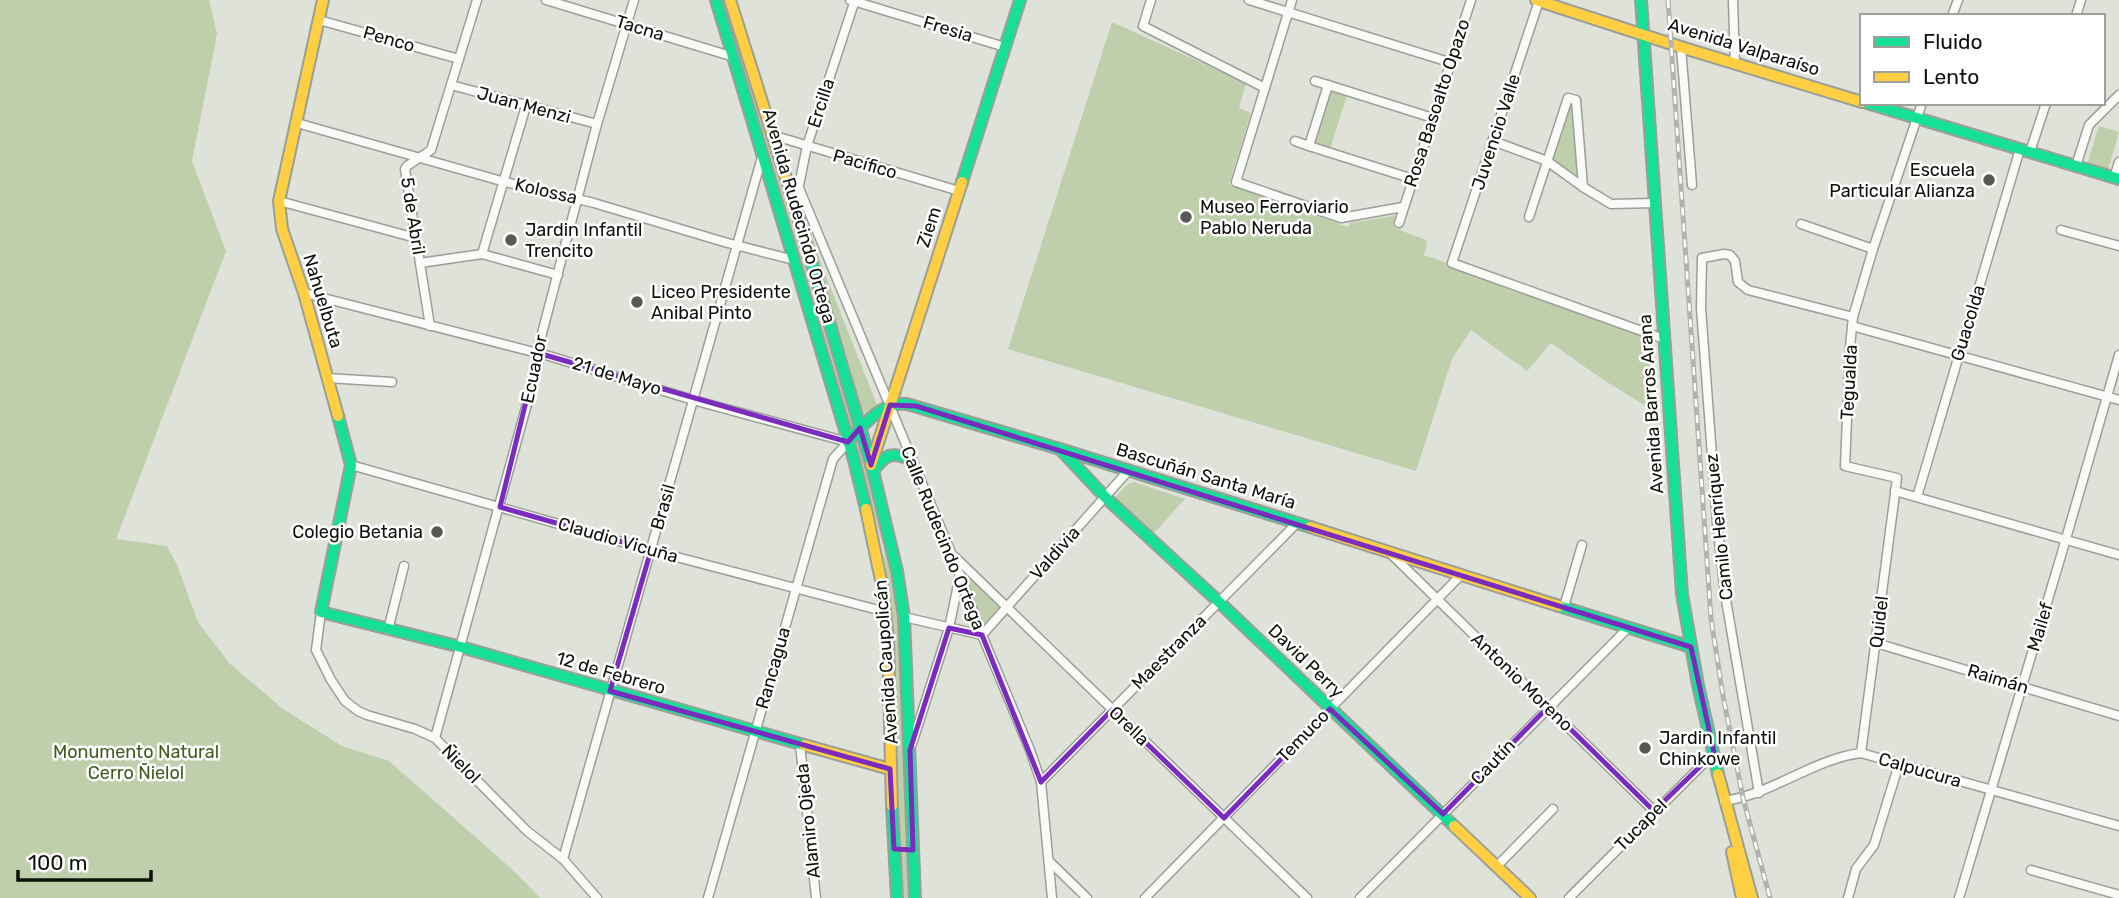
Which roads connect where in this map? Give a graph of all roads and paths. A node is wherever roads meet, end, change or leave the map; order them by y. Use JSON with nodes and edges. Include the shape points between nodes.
{"nodes":[{"id":1,"x":323,"y":0,"type":"edge"},
{"id":2,"x":477,"y":0,"type":"edge"},
{"id":3,"x":546,"y":0,"type":"edge"},
{"id":4,"x":634,"y":0,"type":"edge"},
{"id":5,"x":716,"y":0,"type":"edge"},
{"id":6,"x":730,"y":0,"type":"edge"},
{"id":7,"x":853,"y":0,"type":"edge"},
{"id":8,"x":1020,"y":0,"type":"edge"},
{"id":9,"x":1151,"y":0,"type":"edge"},
{"id":10,"x":1249,"y":0,"type":"edge"},
{"id":11,"x":1292,"y":0,"type":"edge"},
{"id":12,"x":1471,"y":0,"type":"edge"},
{"id":13,"x":1538,"y":0,"type":"edge"},
{"id":14,"x":1641,"y":0,"type":"edge"},
{"id":15,"x":1733,"y":0,"type":"edge"},
{"id":16,"x":1289,"y":13,"type":"junction"},
{"id":17,"x":319,"y":20,"type":"junction"},
{"id":18,"x":627,"y":24,"type":"junction"},
{"id":19,"x":1643,"y":34,"type":"junction"},
{"id":20,"x":1005,"y":47,"type":"junction"},
{"id":21,"x":1681,"y":47,"type":"junction"},
{"id":22,"x":734,"y":57,"type":"junction"},
{"id":23,"x":459,"y":59,"type":"junction"},
{"id":24,"x":1452,"y":63,"type":"junction"},
{"id":25,"x":1735,"y":64,"type":"junction"},
{"id":26,"x":1315,"y":80,"type":"dead end"},
{"id":27,"x":450,"y":85,"type":"junction"},
{"id":28,"x":1328,"y":85,"type":"junction"},
{"id":29,"x":1265,"y":88,"type":"junction"},
{"id":30,"x":2119,"y":95,"type":"edge"},
{"id":31,"x":1860,"y":101,"type":"edge"},
{"id":32,"x":1874,"y":105,"type":"edge"},
{"id":33,"x":1921,"y":105,"type":"edge"},
{"id":34,"x":2045,"y":105,"type":"edge"},
{"id":35,"x":526,"y":106,"type":"junction"},
{"id":36,"x":1433,"y":118,"type":"junction"},
{"id":37,"x":1916,"y":118,"type":"junction"},
{"id":38,"x":297,"y":123,"type":"junction"},
{"id":39,"x":597,"y":124,"type":"junction"},
{"id":40,"x":772,"y":135,"type":"junction"},
{"id":41,"x":1294,"y":141,"type":"dead end"},
{"id":42,"x":1493,"y":141,"type":"junction"},
{"id":43,"x":807,"y":146,"type":"junction"},
{"id":44,"x":1309,"y":146,"type":"junction"},
{"id":45,"x":2025,"y":151,"type":"junction"},
{"id":46,"x":763,"y":154,"type":"junction"},
{"id":47,"x":420,"y":158,"type":"junction"},
{"id":48,"x":1547,"y":161,"type":"junction"},
{"id":49,"x":2119,"y":162,"type":"edge"},
{"id":50,"x":2076,"y":166,"type":"junction"},
{"id":51,"x":2117,"y":179,"type":"edge"},
{"id":52,"x":1413,"y":180,"type":"junction"},
{"id":53,"x":505,"y":182,"type":"junction"},
{"id":54,"x":1692,"y":185,"type":"dead end"},
{"id":55,"x":1583,"y":187,"type":"junction"},
{"id":56,"x":799,"y":188,"type":"junction"},
{"id":57,"x":959,"y":191,"type":"junction"},
{"id":58,"x":578,"y":199,"type":"junction"},
{"id":59,"x":279,"y":201,"type":"junction"},
{"id":60,"x":1655,"y":203,"type":"junction"},
{"id":61,"x":793,"y":207,"type":"junction"},
{"id":62,"x":1403,"y":207,"type":"junction"},
{"id":63,"x":1529,"y":216,"type":"dead end"},
{"id":64,"x":1399,"y":223,"type":"dead end"},
{"id":65,"x":1801,"y":224,"type":"dead end"},
{"id":66,"x":2061,"y":230,"type":"dead end"},
{"id":67,"x":416,"y":238,"type":"junction"},
{"id":68,"x":736,"y":246,"type":"junction"},
{"id":69,"x":2119,"y":246,"type":"edge"},
{"id":70,"x":1873,"y":249,"type":"junction"},
{"id":71,"x":482,"y":254,"type":"junction"},
{"id":72,"x":794,"y":260,"type":"junction"},
{"id":73,"x":420,"y":263,"type":"junction"},
{"id":74,"x":558,"y":275,"type":"junction"},
{"id":75,"x":304,"y":293,"type":"junction"},
{"id":76,"x":1853,"y":321,"type":"junction"},
{"id":77,"x":430,"y":326,"type":"junction"},
{"id":78,"x":1664,"y":340,"type":"junction"},
{"id":79,"x":538,"y":353,"type":"junction"},
{"id":80,"x":2119,"y":355,"type":"edge"},
{"id":81,"x":1958,"y":356,"type":"junction"},
{"id":82,"x":327,"y":378,"type":"junction"},
{"id":83,"x":392,"y":382,"type":"dead end"},
{"id":84,"x":2107,"y":397,"type":"junction"},
{"id":85,"x":693,"y":400,"type":"junction"},
{"id":86,"x":2119,"y":400,"type":"edge"},
{"id":87,"x":890,"y":404,"type":"junction"},
{"id":88,"x":860,"y":428,"type":"junction"},
{"id":89,"x":848,"y":442,"type":"junction"},
{"id":90,"x":1060,"y":449,"type":"junction"},
{"id":91,"x":911,"y":460,"type":"junction"},
{"id":92,"x":351,"y":465,"type":"junction"},
{"id":93,"x":872,"y":468,"type":"junction"},
{"id":94,"x":1128,"y":471,"type":"junction"},
{"id":95,"x":1897,"y":478,"type":"joint"},
{"id":96,"x":1895,"y":491,"type":"junction"},
{"id":97,"x":1105,"y":497,"type":"junction"},
{"id":98,"x":1917,"y":498,"type":"junction"},
{"id":99,"x":500,"y":507,"type":"junction"},
{"id":100,"x":1297,"y":523,"type":"junction"},
{"id":101,"x":2066,"y":540,"type":"junction"},
{"id":102,"x":1582,"y":545,"type":"dead end"},
{"id":103,"x":650,"y":550,"type":"junction"},
{"id":104,"x":1390,"y":552,"type":"junction"},
{"id":105,"x":953,"y":555,"type":"junction"},
{"id":106,"x":2119,"y":555,"type":"edge"},
{"id":107,"x":404,"y":566,"type":"dead end"},
{"id":108,"x":960,"y":575,"type":"junction"},
{"id":109,"x":1461,"y":575,"type":"junction"},
{"id":110,"x":882,"y":585,"type":"junction"},
{"id":111,"x":795,"y":589,"type":"junction"},
{"id":112,"x":1437,"y":599,"type":"junction"},
{"id":113,"x":1219,"y":602,"type":"junction"},
{"id":114,"x":1007,"y":607,"type":"junction"},
{"id":115,"x":1564,"y":607,"type":"junction"},
{"id":116,"x":321,"y":611,"type":"junction"},
{"id":117,"x":886,"y":612,"type":"junction"},
{"id":118,"x":904,"y":617,"type":"junction"},
{"id":119,"x":949,"y":628,"type":"junction"},
{"id":120,"x":1628,"y":628,"type":"junction"},
{"id":121,"x":388,"y":630,"type":"junction"},
{"id":122,"x":982,"y":635,"type":"junction"},
{"id":123,"x":1876,"y":643,"type":"junction"},
{"id":124,"x":461,"y":647,"type":"junction"},
{"id":125,"x":1691,"y":647,"type":"junction"},
{"id":126,"x":2022,"y":687,"type":"junction"},
{"id":127,"x":610,"y":691,"type":"junction"},
{"id":128,"x":1548,"y":707,"type":"junction"},
{"id":129,"x":1330,"y":709,"type":"junction"},
{"id":130,"x":1112,"y":710,"type":"junction"},
{"id":131,"x":2119,"y":716,"type":"edge"},
{"id":132,"x":755,"y":732,"type":"junction"},
{"id":133,"x":435,"y":738,"type":"junction"},
{"id":134,"x":800,"y":744,"type":"junction"},
{"id":135,"x":911,"y":750,"type":"junction"},
{"id":136,"x":1714,"y":753,"type":"junction"},
{"id":137,"x":1861,"y":753,"type":"junction"},
{"id":138,"x":1899,"y":764,"type":"junction"},
{"id":139,"x":890,"y":769,"type":"junction"},
{"id":140,"x":1041,"y":782,"type":"junction"},
{"id":141,"x":1992,"y":790,"type":"junction"},
{"id":142,"x":1759,"y":793,"type":"junction"},
{"id":143,"x":1724,"y":802,"type":"junction"},
{"id":144,"x":912,"y":805,"type":"junction"},
{"id":145,"x":1553,"y":809,"type":"dead end"},
{"id":146,"x":1654,"y":811,"type":"junction"},
{"id":147,"x":1443,"y":814,"type":"junction"},
{"id":148,"x":1224,"y":818,"type":"junction"},
{"id":149,"x":2119,"y":826,"type":"edge"},
{"id":150,"x":894,"y":849,"type":"junction"},
{"id":151,"x":912,"y":850,"type":"junction"},
{"id":152,"x":563,"y":859,"type":"junction"},
{"id":153,"x":1050,"y":862,"type":"junction"},
{"id":154,"x":1497,"y":866,"type":"junction"},
{"id":155,"x":2031,"y":870,"type":"dead end"},
{"id":156,"x":2119,"y":895,"type":"edge"},
{"id":157,"x":597,"y":898,"type":"edge"},
{"id":158,"x":708,"y":898,"type":"edge"},
{"id":159,"x":816,"y":898,"type":"edge"},
{"id":160,"x":897,"y":898,"type":"edge"},
{"id":161,"x":915,"y":898,"type":"edge"},
{"id":162,"x":1052,"y":898,"type":"edge"},
{"id":163,"x":1087,"y":898,"type":"edge"},
{"id":164,"x":1145,"y":898,"type":"edge"},
{"id":165,"x":1307,"y":898,"type":"edge"},
{"id":166,"x":1360,"y":898,"type":"edge"},
{"id":167,"x":1530,"y":898,"type":"edge"},
{"id":168,"x":1569,"y":898,"type":"edge"},
{"id":169,"x":1742,"y":898,"type":"edge"},
{"id":170,"x":1752,"y":898,"type":"edge"},
{"id":171,"x":1848,"y":898,"type":"edge"},
{"id":172,"x":1959,"y":898,"type":"edge"}],
"edges":[{"from":1,"to":17,"type":"main road","name":"Nahuelbuta"},
{"from":2,"to":23,"type":"street","name":"5 de Abril"},
{"from":3,"to":18,"type":"street","name":"Tacna"},
{"from":4,"to":18,"type":"street","name":"Ecuador"},
{"from":5,"to":22,"type":"main road","name":"Avenida Rudecindo Ortega"},
{"from":6,"to":40,"type":"main road","name":"Avenida Rudecindo Ortega"},
{"from":7,"to":20,"type":"street","name":"Fresia"},
{"from":7,"to":43,"type":"street","name":"Ercilla"},
{"from":8,"to":20,"type":"main road","name":"Ziem"},
{"from":9,"to":29,"type":"street","via":[[1143,26]]},
{"from":10,"to":16,"type":"street"},
{"from":11,"to":16,"type":"street"},
{"from":12,"to":24,"type":"street","name":"Rosa Basoalto Opazo"},
{"from":13,"to":19,"type":"main road","name":"Avenida Valparaíso"},
{"from":13,"to":42,"type":"street","name":"Juvencio Valle"},
{"from":14,"to":19,"type":"main road","name":"Avenida Barros Arana"},
{"from":15,"to":25,"type":"street"},
{"from":16,"to":24,"type":"street"},
{"from":16,"to":29,"type":"street"},
{"from":17,"to":23,"type":"street","name":"Penco"},
{"from":17,"to":38,"type":"main road","name":"Nahuelbuta"},
{"from":18,"to":22,"type":"street","name":"Tacna"},
{"from":18,"to":39,"type":"street","name":"Ecuador"},
{"from":19,"to":21,"type":"main road","name":"Avenida Valparaíso"},
{"from":19,"to":60,"type":"main road","name":"Avenida Barros Arana"},
{"from":20,"to":57,"type":"main road","name":"Ziem"},
{"from":21,"to":25,"type":"main road","name":"Avenida Valparaíso"},
{"from":21,"to":54,"type":"street"},
{"from":22,"to":46,"type":"main road","name":"Avenida Rudecindo Ortega"},
{"from":23,"to":27,"type":"street","name":"5 de Abril"},
{"from":24,"to":36,"type":"street","name":"Rosa Basoalto Opazo"},
{"from":25,"to":31,"type":"main road","name":"Avenida Valparaíso"},
{"from":26,"to":28,"type":"street"},
{"from":27,"to":35,"type":"street","name":"Juan Menzi"},
{"from":27,"to":47,"type":"street","name":"5 de Abril","via":[[431,150]]},
{"from":28,"to":36,"type":"street"},
{"from":28,"to":44,"type":"street"},
{"from":29,"to":62,"type":"street","name":"Rosa Basoalto Opazo","via":[[1236,182],[1341,218]]},
{"from":30,"to":50,"type":"street","via":[[2088,125]]},
{"from":32,"to":37,"type":"main road"},
{"from":33,"to":37,"type":"street","name":"Tegualda"},
{"from":34,"to":45,"type":"street","name":"Guacolda"},
{"from":35,"to":39,"type":"street","name":"Juan Menzi"},
{"from":35,"to":53,"type":"street"},
{"from":36,"to":52,"type":"street","name":"Rosa Basoalto Opazo"},
{"from":37,"to":45,"type":"main road"},
{"from":37,"to":70,"type":"street","name":"Tegualda"},
{"from":38,"to":47,"type":"street","name":"Kolossa"},
{"from":38,"to":59,"type":"main road","name":"Nahuelbuta"},
{"from":39,"to":58,"type":"street","name":"Ecuador"},
{"from":40,"to":43,"type":"street","name":"Pacífico"},
{"from":40,"to":61,"type":"main road","name":"Avenida Rudecindo Ortega"},
{"from":41,"to":44,"type":"street"},
{"from":42,"to":48,"type":"street"},
{"from":42,"to":78,"type":"street","name":"Juvencio Valle","via":[[1452,264]]},
{"from":43,"to":56,"type":"street","name":"Ercilla"},
{"from":43,"to":57,"type":"street","name":"Pacífico"},
{"from":44,"to":52,"type":"street"},
{"from":45,"to":50,"type":"main road"},
{"from":45,"to":81,"type":"street","name":"Guacolda"},
{"from":46,"to":68,"type":"street","name":"Brasil"},
{"from":46,"to":72,"type":"main road","name":"Avenida Rudecindo Ortega"},
{"from":47,"to":53,"type":"street","name":"Kolossa"},
{"from":47,"to":67,"type":"street","name":"5 de Abril","via":[[405,169]]},
{"from":48,"to":55,"type":"street"},
{"from":48,"to":55,"type":"street","via":[[1568,98],[1576,100]]},
{"from":48,"to":63,"type":"street"},
{"from":49,"to":51,"type":"street"},
{"from":50,"to":51,"type":"main road"},
{"from":52,"to":62,"type":"street","name":"Rosa Basoalto Opazo"},
{"from":53,"to":58,"type":"street","name":"Kolossa"},
{"from":53,"to":71,"type":"street"},
{"from":55,"to":60,"type":"street","via":[[1611,204]]},
{"from":56,"to":61,"type":"street","name":"Ercilla"},
{"from":56,"to":87,"type":"street","name":"Calle Rudecindo Ortega"},
{"from":57,"to":87,"type":"main road","name":"Ziem"},
{"from":58,"to":68,"type":"street","name":"Kolossa"},
{"from":58,"to":74,"type":"street","name":"Ecuador"},
{"from":59,"to":67,"type":"street"},
{"from":59,"to":75,"type":"main road","name":"Nahuelbuta","via":[[282,229]]},
{"from":60,"to":78,"type":"main road","name":"Avenida Barros Arana"},
{"from":61,"to":88,"type":"main road","name":"Avenida Rudecindo Ortega"},
{"from":62,"to":64,"type":"street","name":"Rosa Basoalto Opazo"},
{"from":65,"to":70,"type":"street"},
{"from":66,"to":69,"type":"street"},
{"from":67,"to":73,"type":"street","name":"5 de Abril"},
{"from":68,"to":72,"type":"street","name":"Kolossa"},
{"from":68,"to":85,"type":"street","name":"Brasil"},
{"from":70,"to":76,"type":"street","name":"Tegualda"},
{"from":71,"to":73,"type":"street"},
{"from":71,"to":74,"type":"street"},
{"from":72,"to":89,"type":"main road","name":"Avenida Rudecindo Ortega"},
{"from":73,"to":77,"type":"street","name":"5 de Abril"},
{"from":74,"to":79,"type":"street","name":"Ecuador"},
{"from":75,"to":77,"type":"street","name":"21 de Mayo"},
{"from":75,"to":82,"type":"main road","name":"Nahuelbuta"},
{"from":76,"to":81,"type":"street"},
{"from":76,"to":95,"type":"street","name":"Tegualda","via":[[1845,466]]},
{"from":76,"to":142,"type":"street","name":"Camilo Henríquez","via":[[1748,290],[1738,282],[1730,256],[1702,258],[1701,308],[1717,523]]},
{"from":77,"to":79,"type":"street","name":"21 de Mayo"},
{"from":78,"to":125,"type":"main road","name":"Avenida Barros Arana","via":[[1682,594]]},
{"from":79,"to":85,"type":"street","name":"21 de Mayo"},
{"from":79,"to":99,"type":"street","name":"Ecuador"},
{"from":80,"to":84,"type":"street","name":"Mailef"},
{"from":81,"to":84,"type":"street"},
{"from":81,"to":98,"type":"street","name":"Guacolda"},
{"from":82,"to":83,"type":"street"},
{"from":82,"to":92,"type":"main road","name":"Nahuelbuta"},
{"from":84,"to":86,"type":"street"},
{"from":84,"to":101,"type":"street","name":"Mailef"},
{"from":85,"to":89,"type":"street","name":"21 de Mayo"},
{"from":85,"to":103,"type":"street","name":"Brasil"},
{"from":87,"to":88,"type":"main road"},
{"from":87,"to":90,"type":"main road","name":"Bascuñán Santa María","via":[[916,406]]},
{"from":87,"to":91,"type":"street","name":"Calle Rudecindo Ortega"},
{"from":87,"to":93,"type":"main road","name":"Ziem"},
{"from":88,"to":89,"type":"main road"},
{"from":88,"to":93,"type":"main road","name":"Avenida Caupolicán"},
{"from":89,"to":110,"type":"main road","name":"Avenida Caupolicán"},
{"from":89,"to":111,"type":"street","name":"Rancagua","via":[[833,459]]},
{"from":90,"to":94,"type":"main road","name":"Bascuñán Santa María"},
{"from":90,"to":97,"type":"main road","name":"David Perry"},
{"from":91,"to":93,"type":"main road","via":[[888,454]]},
{"from":91,"to":105,"type":"street","name":"Calle Rudecindo Ortega"},
{"from":92,"to":99,"type":"street","name":"Claudio Vicuña"},
{"from":92,"to":116,"type":"main road","name":"Nahuelbuta"},
{"from":93,"to":118,"type":"main road","name":"Avenida Caupolicán"},
{"from":94,"to":97,"type":"street","name":"Valdivia"},
{"from":94,"to":100,"type":"main road","name":"Bascuñán Santa María"},
{"from":95,"to":96,"type":"street","name":"Quidel"},
{"from":96,"to":98,"type":"street"},
{"from":96,"to":123,"type":"street","name":"Quidel"},
{"from":97,"to":113,"type":"main road","name":"David Perry"},
{"from":97,"to":114,"type":"street","name":"Valdivia"},
{"from":98,"to":101,"type":"street"},
{"from":99,"to":103,"type":"street","name":"Claudio Vicuña"},
{"from":99,"to":124,"type":"street","name":"Ecuador"},
{"from":100,"to":104,"type":"main road","name":"Bascuñán Santa María"},
{"from":100,"to":113,"type":"street","name":"Maestranza"},
{"from":101,"to":106,"type":"street"},
{"from":101,"to":126,"type":"street","name":"Mailef"},
{"from":102,"to":115,"type":"street"},
{"from":103,"to":111,"type":"street","name":"Claudio Vicuña"},
{"from":103,"to":127,"type":"street","name":"Brasil"},
{"from":104,"to":109,"type":"main road","name":"Bascuñán Santa María"},
{"from":104,"to":112,"type":"street","name":"Antonio Moreno"},
{"from":105,"to":108,"type":"street","name":"Calle Rudecindo Ortega"},
{"from":105,"to":114,"type":"street","name":"Orella"},
{"from":107,"to":121,"type":"street"},
{"from":108,"to":119,"type":"street"},
{"from":108,"to":122,"type":"street","name":"Calle Rudecindo Ortega"},
{"from":109,"to":112,"type":"street","name":"Temuco"},
{"from":109,"to":115,"type":"main road","name":"Bascuñán Santa María"},
{"from":110,"to":117,"type":"main road","name":"Avenida Caupolicán"},
{"from":110,"to":118,"type":"main road"},
{"from":111,"to":117,"type":"street","name":"Claudio Vicuña"},
{"from":111,"to":132,"type":"street","name":"Rancagua"},
{"from":112,"to":128,"type":"street","name":"Antonio Moreno"},
{"from":112,"to":129,"type":"street","name":"Temuco"},
{"from":113,"to":129,"type":"main road","name":"David Perry"},
{"from":113,"to":130,"type":"street","name":"Maestranza"},
{"from":114,"to":122,"type":"street","name":"Valdivia"},
{"from":114,"to":130,"type":"street","name":"Orella"},
{"from":115,"to":120,"type":"main road","name":"Bascuñán Santa María"},
{"from":116,"to":121,"type":"main road","name":"12 de Febrero"},
{"from":116,"to":133,"type":"street","name":"Ñielol","via":[[316,650],[345,701],[367,715]]},
{"from":117,"to":139,"type":"main road","name":"Avenida Caupolicán"},
{"from":118,"to":119,"type":"street"},
{"from":118,"to":135,"type":"main road","name":"Avenida Caupolicán"},
{"from":119,"to":122,"type":"street"},
{"from":119,"to":135,"type":"street"},
{"from":120,"to":125,"type":"main road","name":"Bascuñán Santa María"},
{"from":120,"to":128,"type":"street","name":"Cautín"},
{"from":121,"to":124,"type":"main road","name":"12 de Febrero"},
{"from":122,"to":140,"type":"street","name":"Calle Rudecindo Ortega"},
{"from":123,"to":126,"type":"street","name":"Raimán"},
{"from":123,"to":137,"type":"street","name":"Quidel"},
{"from":124,"to":127,"type":"main road","name":"12 de Febrero"},
{"from":124,"to":133,"type":"street","name":"Ecuador"},
{"from":125,"to":136,"type":"main road","name":"Avenida Barros Arana"},
{"from":126,"to":131,"type":"street","name":"Raimán"},
{"from":126,"to":141,"type":"street","name":"Mailef"},
{"from":127,"to":132,"type":"main road","name":"12 de Febrero"},
{"from":127,"to":152,"type":"street","name":"Brasil"},
{"from":128,"to":146,"type":"street","name":"Antonio Moreno"},
{"from":128,"to":147,"type":"street","name":"Cautín"},
{"from":129,"to":147,"type":"main road","name":"David Perry"},
{"from":129,"to":148,"type":"street","name":"Temuco"},
{"from":130,"to":140,"type":"street","name":"Maestranza"},
{"from":130,"to":148,"type":"street","name":"Orella"},
{"from":132,"to":134,"type":"main road","name":"12 de Febrero"},
{"from":132,"to":158,"type":"street","name":"Rancagua"},
{"from":133,"to":152,"type":"street","name":"Ñielol","via":[[527,831]]},
{"from":134,"to":139,"type":"main road","name":"12 de Febrero"},
{"from":134,"to":159,"type":"street","name":"Alamiro Ojeda"},
{"from":135,"to":144,"type":"main road","name":"Avenida Caupolicán"},
{"from":136,"to":143,"type":"main road","name":"Avenida Barros Arana"},
{"from":136,"to":146,"type":"street","name":"Tucapel"},
{"from":137,"to":138,"type":"street","name":"Calpucura"},
{"from":137,"to":142,"type":"street","name":"Calpucura","via":[[1843,755]]},
{"from":138,"to":141,"type":"street","name":"Calpucura"},
{"from":138,"to":171,"type":"street","via":[[1874,845],[1856,869]]},
{"from":139,"to":144,"type":"main road","via":[[907,785]]},
{"from":139,"to":150,"type":"main road","name":"Avenida Caupolicán"},
{"from":140,"to":153,"type":"street","name":"Calle Rudecindo Ortega"},
{"from":141,"to":149,"type":"street","name":"Calpucura"},
{"from":141,"to":172,"type":"street","name":"Mailef"},
{"from":142,"to":143,"type":"street","name":"Calpucura"},
{"from":143,"to":169,"type":"main road","name":"Avenida Barros Arana"},
{"from":143,"to":170,"type":"main road","name":"Avenida Barros Arana"},
{"from":144,"to":151,"type":"main road","name":"Avenida Caupolicán"},
{"from":145,"to":154,"type":"street"},
{"from":146,"to":168,"type":"street","name":"Tucapel"},
{"from":147,"to":154,"type":"main road","name":"David Perry"},
{"from":147,"to":166,"type":"street","name":"Cautín"},
{"from":148,"to":164,"type":"street","name":"Temuco"},
{"from":148,"to":165,"type":"street","name":"Orella"},
{"from":150,"to":151,"type":"main road"},
{"from":150,"to":160,"type":"main road","name":"Avenida Caupolicán"},
{"from":151,"to":161,"type":"main road","name":"Avenida Caupolicán"},
{"from":152,"to":157,"type":"street","name":"Ñielol"},
{"from":153,"to":162,"type":"street","name":"Calle Rudecindo Ortega"},
{"from":153,"to":163,"type":"street"},
{"from":154,"to":167,"type":"main road","name":"David Perry"},
{"from":155,"to":156,"type":"street"}]}
